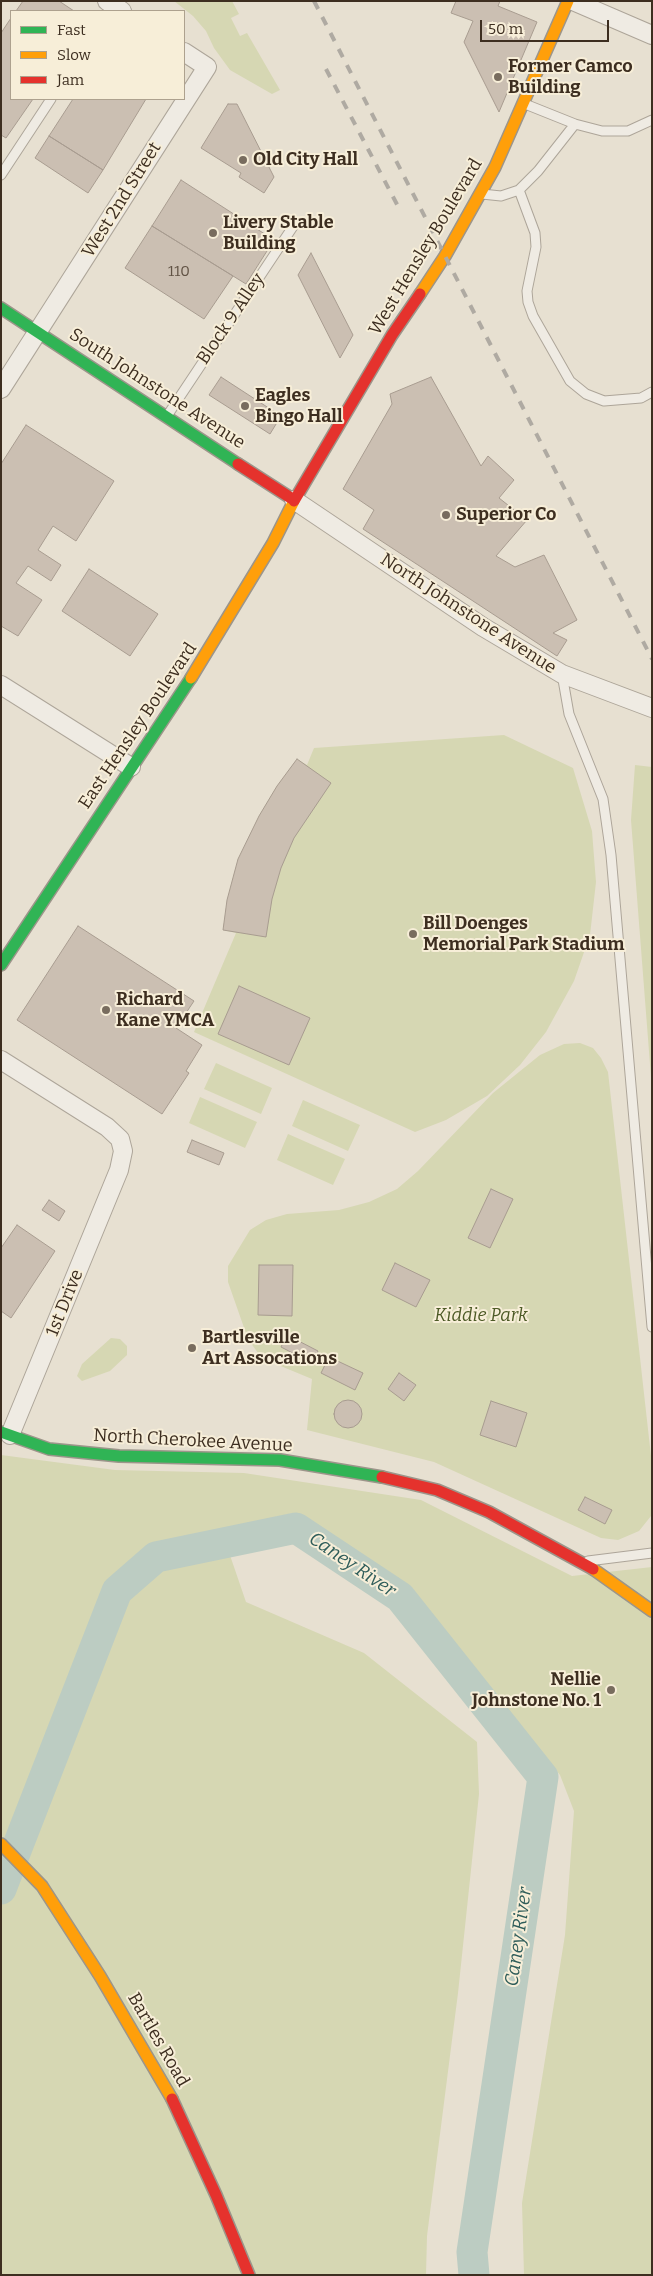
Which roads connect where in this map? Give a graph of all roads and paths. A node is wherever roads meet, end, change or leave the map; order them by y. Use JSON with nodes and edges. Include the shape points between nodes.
{"nodes":[{"id":1,"x":568,"y":1,"type":"edge"},
{"id":2,"x":574,"y":1,"type":"edge"},
{"id":3,"x":652,"y":35,"type":"edge"},
{"id":4,"x":185,"y":53,"type":"edge"},
{"id":5,"x":50,"y":100,"type":"edge"},
{"id":6,"x":523,"y":103,"type":"junction"},
{"id":7,"x":652,"y":120,"type":"edge"},
{"id":8,"x":575,"y":124,"type":"junction"},
{"id":9,"x":1,"y":175,"type":"edge"},
{"id":10,"x":520,"y":190,"type":"junction"},
{"id":11,"x":480,"y":194,"type":"junction"},
{"id":12,"x":296,"y":222,"type":"dead end"},
{"id":13,"x":1,"y":308,"type":"edge"},
{"id":14,"x":37,"y":332,"type":"junction"},
{"id":15,"x":1,"y":389,"type":"edge"},
{"id":16,"x":652,"y":392,"type":"edge"},
{"id":17,"x":166,"y":416,"type":"junction"},
{"id":18,"x":294,"y":500,"type":"junction"},
{"id":19,"x":562,"y":674,"type":"junction"},
{"id":20,"x":1,"y":685,"type":"edge"},
{"id":21,"x":652,"y":708,"type":"edge"},
{"id":22,"x":131,"y":767,"type":"junction"},
{"id":23,"x":1,"y":965,"type":"edge"},
{"id":24,"x":1,"y":1060,"type":"edge"},
{"id":25,"x":652,"y":1327,"type":"edge"},
{"id":26,"x":6,"y":1433,"type":"edge"},
{"id":27,"x":652,"y":1553,"type":"edge"},
{"id":28,"x":583,"y":1562,"type":"junction"},
{"id":29,"x":652,"y":1611,"type":"edge"},
{"id":30,"x":1,"y":1844,"type":"edge"},
{"id":31,"x":249,"y":2275,"type":"edge"}],
"edges":[{"from":1,"to":6,"type":"main road","name":"West Hensley Boulevard"},
{"from":2,"to":3,"type":"street"},
{"from":4,"to":14,"type":"street","name":"West 2nd Street","via":[[207,67]]},
{"from":5,"to":9,"type":"lane"},
{"from":6,"to":8,"type":"lane"},
{"from":6,"to":11,"type":"main road","name":"West Hensley Boulevard"},
{"from":7,"to":8,"type":"lane","via":[[628,131],[602,131]]},
{"from":8,"to":10,"type":"lane"},
{"from":10,"to":11,"type":"lane","via":[[501,196]]},
{"from":10,"to":16,"type":"lane","via":[[535,233],[536,247],[527,291],[528,302],[570,381],[586,394],[604,401],[641,398]]},
{"from":11,"to":18,"type":"main road","name":"West Hensley Boulevard"},
{"from":12,"to":17,"type":"lane","name":"Block 9 Alley"},
{"from":13,"to":14,"type":"main road","name":"South Johnstone Avenue"},
{"from":14,"to":15,"type":"street","name":"West 2nd Street"},
{"from":14,"to":17,"type":"main road","name":"South Johnstone Avenue"},
{"from":17,"to":18,"type":"main road","name":"South Johnstone Avenue"},
{"from":18,"to":19,"type":"street","name":"North Johnstone Avenue","via":[[483,627]]},
{"from":18,"to":22,"type":"main road","name":"East Hensley Boulevard","via":[[273,543],[210,650]]},
{"from":19,"to":21,"type":"street","name":"North Johnstone Avenue"},
{"from":19,"to":25,"type":"lane","via":[[569,714],[603,798]]},
{"from":20,"to":22,"type":"street"},
{"from":22,"to":23,"type":"main road","name":"East Hensley Boulevard"},
{"from":24,"to":26,"type":"street","name":"1st Drive","via":[[107,1127],[120,1139],[123,1152],[119,1170]]},
{"from":26,"to":28,"type":"main road","name":"North Cherokee Avenue","via":[[49,1449],[80,1453],[280,1460],[383,1477],[437,1490],[489,1512]]},
{"from":27,"to":28,"type":"lane"},
{"from":28,"to":29,"type":"main road","name":"North Cherokee Avenue"},
{"from":30,"to":31,"type":"main road","name":"Bartles Road","via":[[42,1886],[100,1976],[173,2101]]}]}
